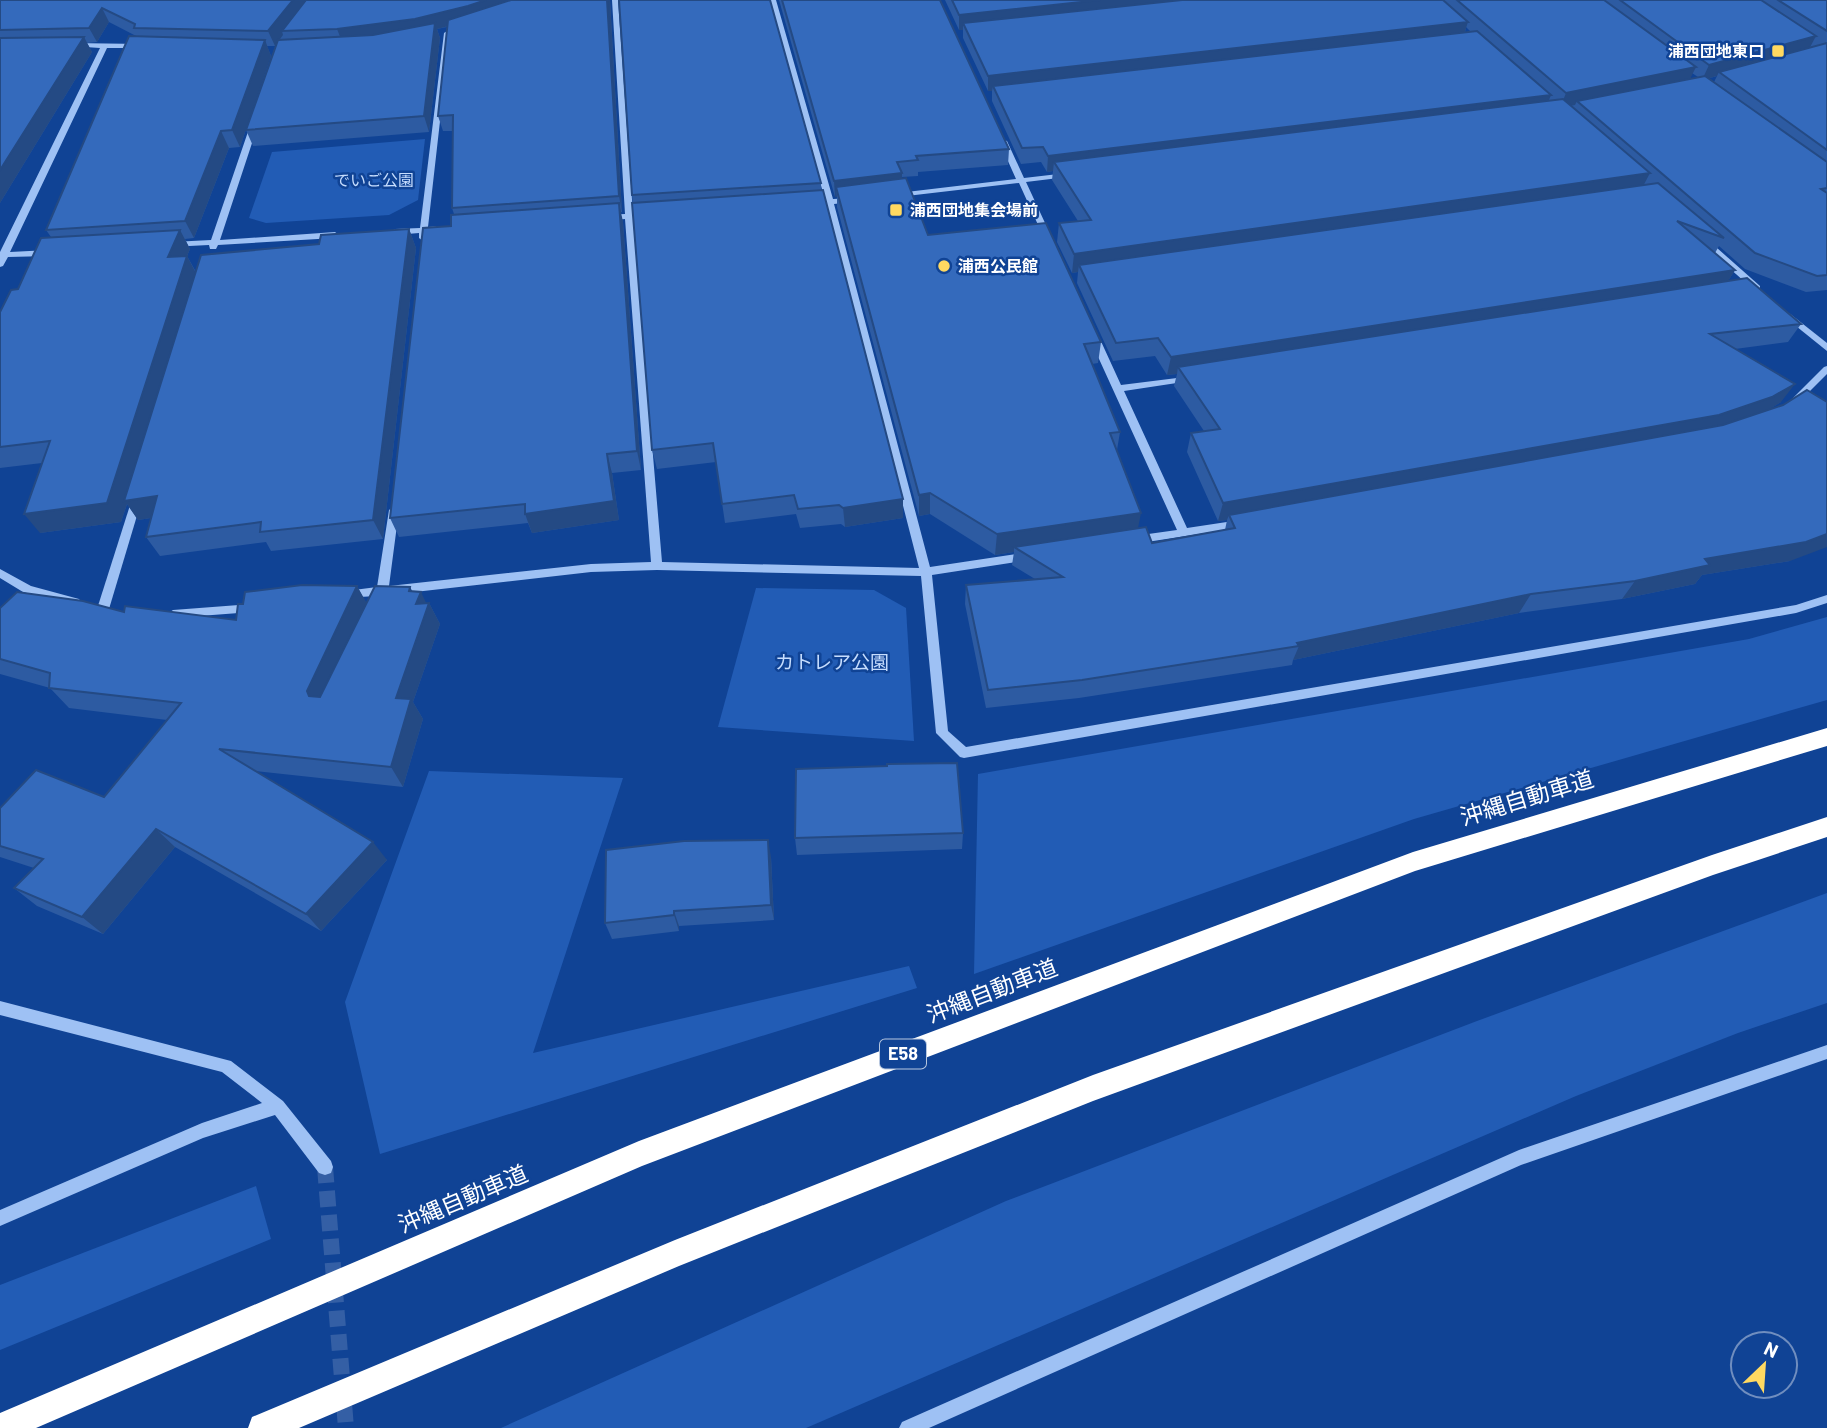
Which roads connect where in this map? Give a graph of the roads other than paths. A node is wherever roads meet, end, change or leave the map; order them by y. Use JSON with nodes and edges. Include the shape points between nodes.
{"nodes":[{"id":1,"x":615,"y":0,"type":"edge"},
{"id":2,"x":774,"y":0,"type":"edge"},
{"id":3,"x":458,"y":29,"type":"edge"},
{"id":4,"x":58,"y":45,"type":"edge"},
{"id":5,"x":105,"y":45,"type":"junction"},
{"id":6,"x":150,"y":47,"type":"edge"},
{"id":7,"x":258,"y":114,"type":"edge"},
{"id":8,"x":999,"y":132,"type":"edge"},
{"id":9,"x":1082,"y":173,"type":"edge"},
{"id":10,"x":1023,"y":181,"type":"junction"},
{"id":11,"x":885,"y":196,"type":"edge"},
{"id":12,"x":858,"y":199,"type":"edge"},
{"id":13,"x":830,"y":202,"type":"junction"},
{"id":14,"x":804,"y":205,"type":"edge"},
{"id":15,"x":663,"y":215,"type":"edge"},
{"id":16,"x":629,"y":216,"type":"junction"},
{"id":17,"x":601,"y":218,"type":"edge"},
{"id":18,"x":448,"y":229,"type":"edge"},
{"id":19,"x":424,"y":230,"type":"junction"},
{"id":20,"x":385,"y":232,"type":"edge"},
{"id":21,"x":346,"y":235,"type":"edge"},
{"id":22,"x":1699,"y":238,"type":"edge"},
{"id":23,"x":214,"y":242,"type":"junction"},
{"id":24,"x":423,"y":243,"type":"edge"},
{"id":25,"x":1050,"y":243,"type":"edge"},
{"id":26,"x":159,"y":246,"type":"edge"},
{"id":27,"x":61,"y":252,"type":"edge"},
{"id":28,"x":2,"y":255,"type":"edge"},
{"id":29,"x":211,"y":257,"type":"edge"},
{"id":30,"x":0,"y":264,"type":"edge"},
{"id":31,"x":1757,"y":288,"type":"junction"},
{"id":32,"x":1744,"y":290,"type":"edge"},
{"id":33,"x":1768,"y":297,"type":"edge"},
{"id":34,"x":1778,"y":306,"type":"edge"},
{"id":35,"x":1089,"y":328,"type":"edge"},
{"id":36,"x":1827,"y":348,"type":"edge"},
{"id":37,"x":1827,"y":369,"type":"edge"},
{"id":38,"x":1195,"y":377,"type":"edge"},
{"id":39,"x":1117,"y":389,"type":"junction"},
{"id":40,"x":1788,"y":405,"type":"edge"},
{"id":41,"x":142,"y":483,"type":"edge"},
{"id":42,"x":395,"y":501,"type":"edge"},
{"id":43,"x":1250,"y":523,"type":"edge"},
{"id":44,"x":1184,"y":533,"type":"junction"},
{"id":45,"x":1115,"y":543,"type":"edge"},
{"id":46,"x":1046,"y":554,"type":"edge"},
{"id":47,"x":657,"y":566,"type":"junction"},
{"id":48,"x":926,"y":572,"type":"junction"},
{"id":49,"x":0,"y":573,"type":"edge"},
{"id":50,"x":385,"y":590,"type":"junction"},
{"id":51,"x":332,"y":597,"type":"edge"},
{"id":52,"x":1827,"y":598,"type":"edge"},
{"id":53,"x":380,"y":602,"type":"edge"},
{"id":54,"x":266,"y":606,"type":"edge"},
{"id":55,"x":103,"y":609,"type":"junction"},
{"id":56,"x":116,"y":610,"type":"edge"},
{"id":57,"x":155,"y":614,"type":"edge"},
{"id":58,"x":1827,"y":737,"type":"edge"},
{"id":59,"x":1827,"y":827,"type":"edge"},
{"id":60,"x":0,"y":1008,"type":"edge"},
{"id":61,"x":1827,"y":1052,"type":"edge"},
{"id":62,"x":278,"y":1106,"type":"junction"},
{"id":63,"x":325,"y":1167,"type":"tunnel mouth"},
{"id":64,"x":0,"y":1218,"type":"edge"},
{"id":65,"x":0,"y":1428,"type":"edge"},
{"id":66,"x":263,"y":1428,"type":"edge"},
{"id":67,"x":908,"y":1428,"type":"edge"}],
"edges":[{"from":1,"to":16,"type":"street"},
{"from":2,"to":13,"type":"street"},
{"from":3,"to":19,"type":"street","via":[[442,34]]},
{"from":4,"to":5,"type":"street"},
{"from":5,"to":6,"type":"street"},
{"from":5,"to":28,"type":"street"},
{"from":7,"to":23,"type":"street"},
{"from":8,"to":10,"type":"street"},
{"from":9,"to":10,"type":"street"},
{"from":10,"to":11,"type":"street"},
{"from":10,"to":25,"type":"street"},
{"from":12,"to":13,"type":"street"},
{"from":13,"to":14,"type":"street"},
{"from":13,"to":48,"type":"street"},
{"from":15,"to":16,"type":"street"},
{"from":16,"to":17,"type":"street"},
{"from":16,"to":47,"type":"street"},
{"from":18,"to":19,"type":"street"},
{"from":19,"to":20,"type":"street"},
{"from":19,"to":24,"type":"street"},
{"from":21,"to":23,"type":"street"},
{"from":22,"to":31,"type":"street"},
{"from":23,"to":26,"type":"street"},
{"from":23,"to":29,"type":"street"},
{"from":27,"to":28,"type":"street"},
{"from":28,"to":30,"type":"street"},
{"from":31,"to":32,"type":"street"},
{"from":31,"to":33,"type":"street"},
{"from":34,"to":36,"type":"street"},
{"from":35,"to":39,"type":"street"},
{"from":37,"to":40,"type":"street","via":[[1804,400]]},
{"from":38,"to":39,"type":"street"},
{"from":39,"to":44,"type":"street"},
{"from":41,"to":55,"type":"street"},
{"from":42,"to":50,"type":"street"},
{"from":43,"to":44,"type":"street"},
{"from":44,"to":45,"type":"street"},
{"from":46,"to":48,"type":"street"},
{"from":47,"to":48,"type":"street"},
{"from":47,"to":50,"type":"street","via":[[592,568]]},
{"from":48,"to":52,"type":"street","via":[[942,733],[964,753],[1796,609]]},
{"from":49,"to":55,"type":"street","via":[[27,589]]},
{"from":50,"to":51,"type":"street"},
{"from":50,"to":53,"type":"street"},
{"from":54,"to":57,"type":"street"},
{"from":55,"to":56,"type":"street"},
{"from":58,"to":65,"type":"highway","name":"沖縄自動車道","number":"E58","via":[[1413,862],[678,1139]]},
{"from":59,"to":66,"type":"highway","via":[[1080,1093],[675,1254]]},
{"from":60,"to":62,"type":"street","via":[[226,1066]]},
{"from":61,"to":67,"type":"street","via":[[1519,1158]]},
{"from":62,"to":63,"type":"street"},
{"from":62,"to":64,"type":"street","via":[[202,1131]]}]}
